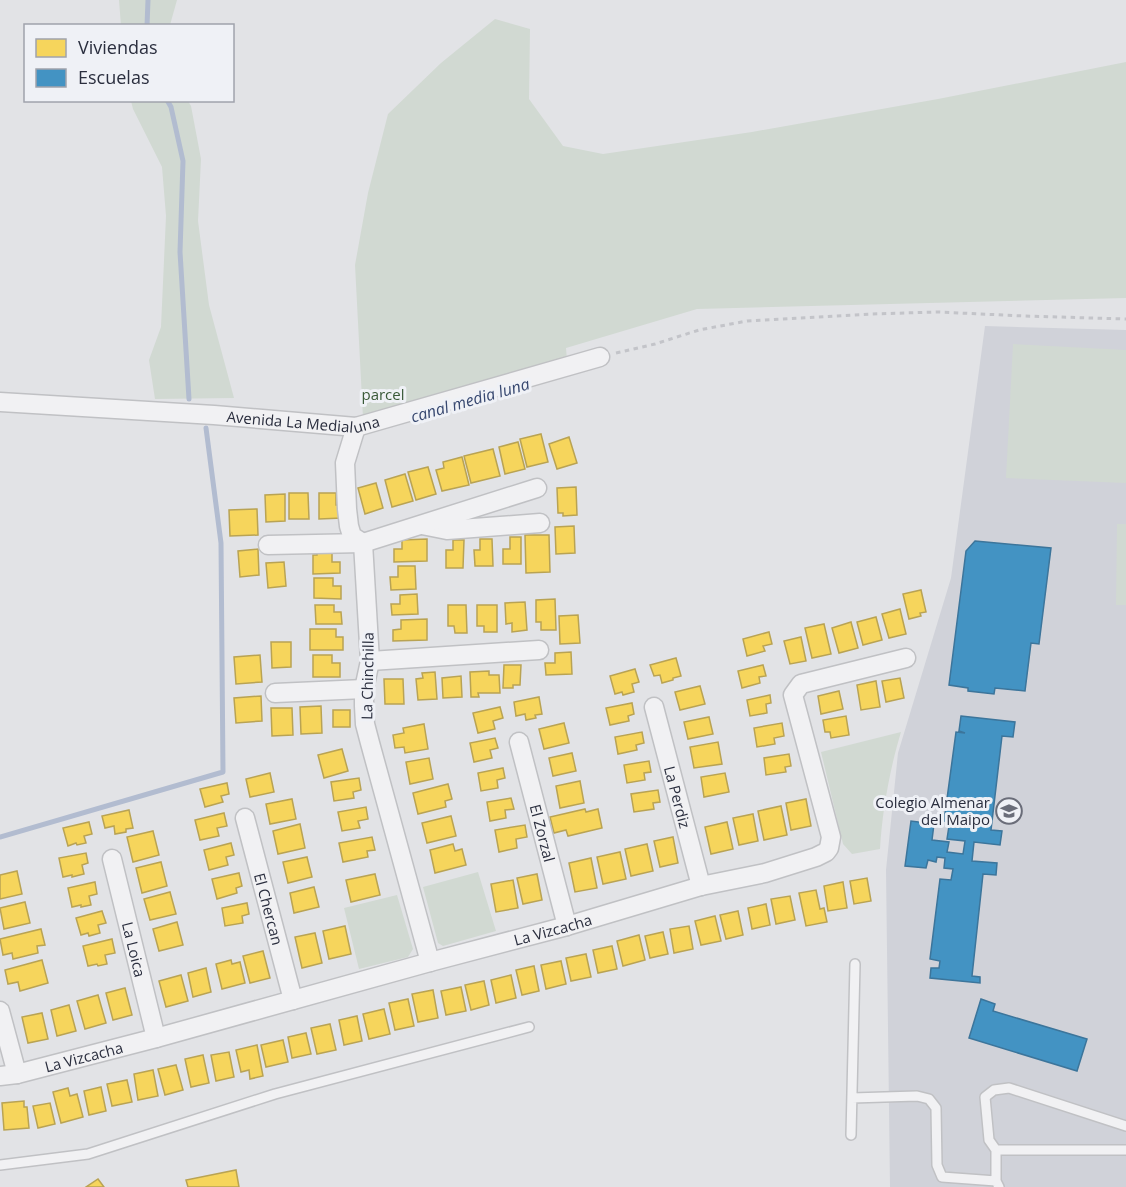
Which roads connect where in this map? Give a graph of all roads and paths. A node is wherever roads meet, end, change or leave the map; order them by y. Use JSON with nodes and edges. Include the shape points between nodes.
{"nodes":[{"id":1,"x":1126,"y":318,"type":"edge"},
{"id":2,"x":600,"y":357,"type":"joint"},
{"id":3,"x":0,"y":402,"type":"edge"},
{"id":4,"x":356,"y":427,"type":"junction"},
{"id":5,"x":537,"y":488,"type":"dead end"},
{"id":6,"x":540,"y":523,"type":"dead end"},
{"id":7,"x":421,"y":524,"type":"junction"},
{"id":8,"x":363,"y":543,"type":"junction"},
{"id":9,"x":268,"y":545,"type":"dead end"},
{"id":10,"x":539,"y":650,"type":"dead end"},
{"id":11,"x":906,"y":658,"type":"dead end"},
{"id":12,"x":370,"y":661,"type":"junction"},
{"id":13,"x":364,"y":689,"type":"junction"},
{"id":14,"x":275,"y":693,"type":"dead end"},
{"id":15,"x":654,"y":706,"type":"dead end"},
{"id":16,"x":519,"y":742,"type":"dead end"},
{"id":17,"x":245,"y":818,"type":"dead end"},
{"id":18,"x":112,"y":859,"type":"dead end"},
{"id":19,"x":701,"y":886,"type":"junction"},
{"id":20,"x":567,"y":926,"type":"junction"},
{"id":21,"x":430,"y":962,"type":"junction"},
{"id":22,"x":855,"y":964,"type":"dead end"},
{"id":23,"x":293,"y":1000,"type":"junction"},
{"id":24,"x":0,"y":1011,"type":"edge"},
{"id":25,"x":529,"y":1027,"type":"dead end"},
{"id":26,"x":156,"y":1038,"type":"junction"},
{"id":27,"x":8,"y":1075,"type":"edge"},
{"id":28,"x":852,"y":1098,"type":"junction"},
{"id":29,"x":1126,"y":1126,"type":"edge"},
{"id":30,"x":851,"y":1135,"type":"dead end"},
{"id":31,"x":996,"y":1150,"type":"junction"},
{"id":32,"x":1126,"y":1150,"type":"edge"},
{"id":33,"x":0,"y":1165,"type":"edge"},
{"id":34,"x":998,"y":1184,"type":"edge"}],
"edges":[{"from":1,"to":2,"type":"path","via":[[938,312],[747,321]]},
{"from":2,"to":4,"type":"street","name":"Avenida La Medialuna"},
{"from":3,"to":4,"type":"street","name":"Avenida La Medialuna"},
{"from":4,"to":8,"type":"street","name":"La Chinchilla","via":[[345,463],[347,509],[352,536]]},
{"from":5,"to":7,"type":"street"},
{"from":6,"to":7,"type":"street","via":[[447,530]]},
{"from":7,"to":8,"type":"street"},
{"from":8,"to":9,"type":"street"},
{"from":8,"to":12,"type":"street","name":"La Chinchilla"},
{"from":10,"to":12,"type":"street"},
{"from":11,"to":19,"type":"street","name":"La Vizcacha","via":[[801,684],[793,695],[831,837],[826,852],[765,873]]},
{"from":12,"to":13,"type":"street","name":"La Chinchilla"},
{"from":13,"to":14,"type":"street"},
{"from":13,"to":21,"type":"street","name":"La Chinchilla","via":[[365,724]]},
{"from":15,"to":19,"type":"street","name":"La Perdiz"},
{"from":16,"to":20,"type":"street","name":"El Zorzal"},
{"from":17,"to":23,"type":"street","name":"El Chercan"},
{"from":18,"to":26,"type":"street","name":"La Loica"},
{"from":19,"to":20,"type":"street","name":"La Vizcacha"},
{"from":20,"to":21,"type":"street","name":"La Vizcacha"},
{"from":21,"to":23,"type":"street","name":"La Vizcacha"},
{"from":22,"to":28,"type":"lane"},
{"from":23,"to":26,"type":"street","name":"La Vizcacha"},
{"from":24,"to":27,"type":"street"},
{"from":25,"to":33,"type":"lane","via":[[275,1094],[88,1154]]},
{"from":26,"to":27,"type":"street","name":"La Vizcacha"},
{"from":28,"to":30,"type":"lane"},
{"from":28,"to":34,"type":"lane","via":[[929,1099],[936,1108],[937,1166],[942,1177]]},
{"from":29,"to":31,"type":"lane","via":[[1009,1088],[994,1090],[985,1098],[989,1140]]},
{"from":31,"to":32,"type":"lane"},
{"from":31,"to":34,"type":"lane"}]}
